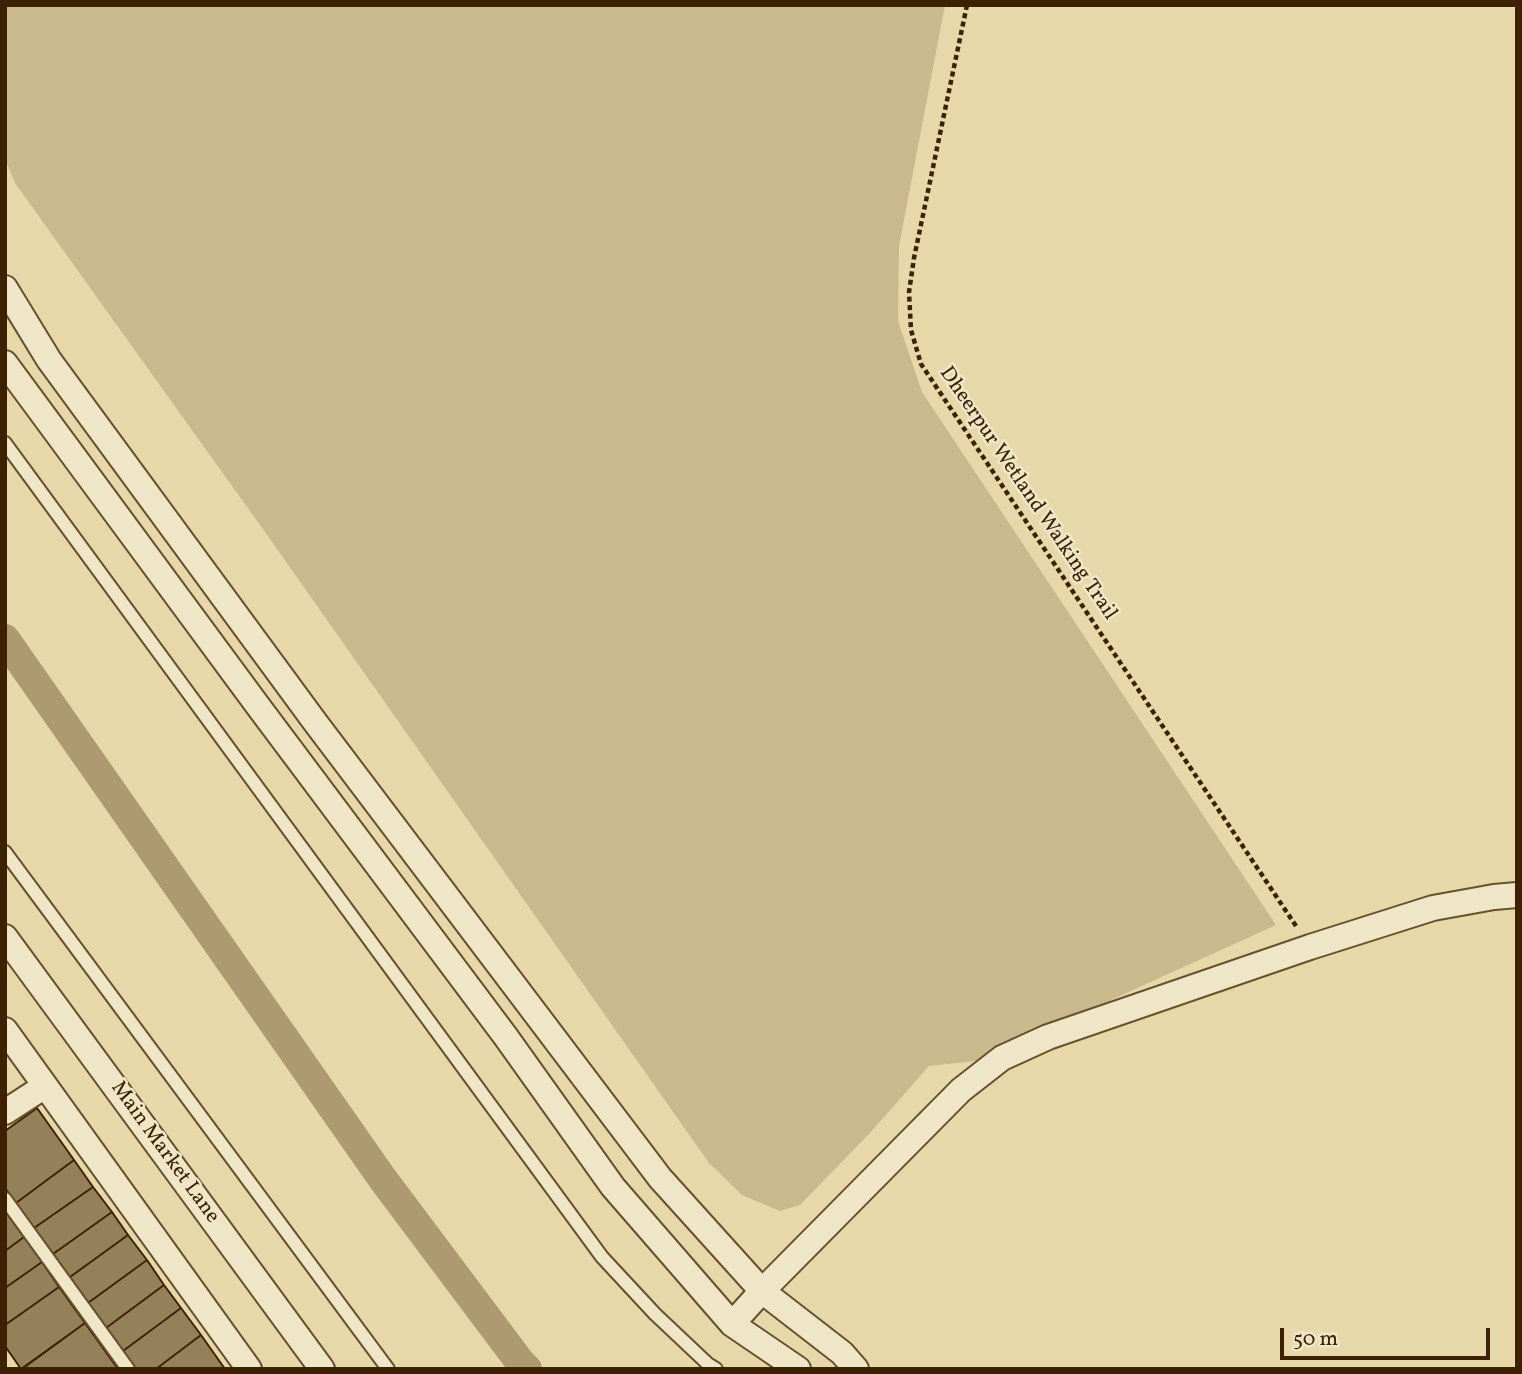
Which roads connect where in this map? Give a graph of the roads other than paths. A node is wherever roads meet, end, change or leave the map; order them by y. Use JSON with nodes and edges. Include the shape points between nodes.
{"nodes":[{"id":1,"x":5,"y":288,"type":"edge"},
{"id":2,"x":5,"y":363,"type":"edge"},
{"id":3,"x":5,"y":443,"type":"edge"},
{"id":4,"x":5,"y":852,"type":"edge"},
{"id":5,"x":1517,"y":895,"type":"edge"},
{"id":6,"x":5,"y":937,"type":"edge"},
{"id":7,"x":5,"y":1030,"type":"edge"},
{"id":8,"x":45,"y":1086,"type":"junction"},
{"id":9,"x":5,"y":1112,"type":"edge"},
{"id":10,"x":5,"y":1199,"type":"edge"},
{"id":11,"x":762,"y":1291,"type":"junction"},
{"id":12,"x":732,"y":1324,"type":"junction"},
{"id":13,"x":128,"y":1369,"type":"edge"},
{"id":14,"x":249,"y":1369,"type":"edge"},
{"id":15,"x":322,"y":1369,"type":"edge"},
{"id":16,"x":388,"y":1369,"type":"edge"},
{"id":17,"x":716,"y":1369,"type":"edge"},
{"id":18,"x":798,"y":1369,"type":"edge"},
{"id":19,"x":856,"y":1369,"type":"edge"}],
"edges":[{"from":1,"to":11,"type":"street","via":[[48,360],[538,1019],[660,1178]]},
{"from":2,"to":12,"type":"street","via":[[613,1187]]},
{"from":3,"to":17,"type":"lane","via":[[602,1257],[655,1314]]},
{"from":4,"to":16,"type":"lane"},
{"from":5,"to":11,"type":"street","via":[[1433,908],[1048,1037],[1002,1058],[961,1090]]},
{"from":6,"to":15,"type":"street","name":"Main Market Lane"},
{"from":7,"to":8,"type":"street"},
{"from":8,"to":9,"type":"street"},
{"from":8,"to":14,"type":"street"},
{"from":10,"to":13,"type":"lane"},
{"from":11,"to":12,"type":"street"},
{"from":11,"to":19,"type":"street"},
{"from":12,"to":18,"type":"street"}]}
